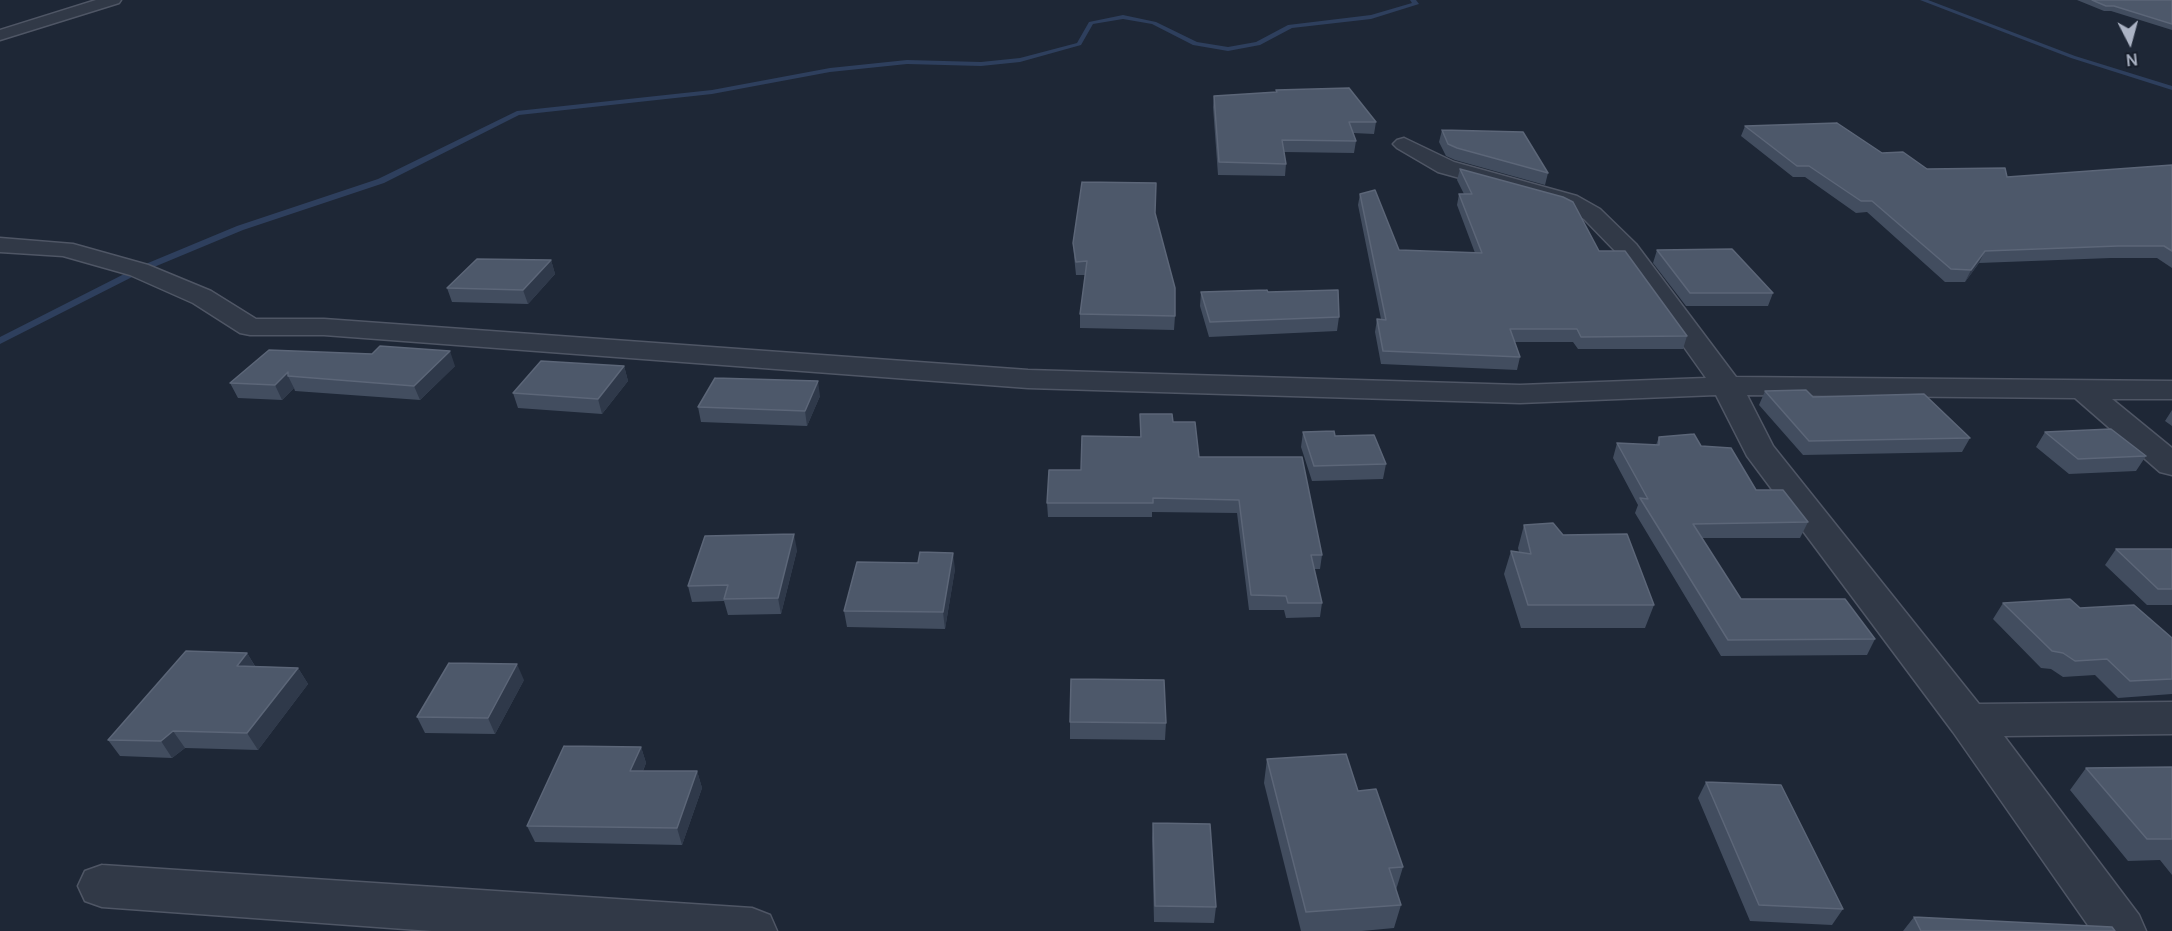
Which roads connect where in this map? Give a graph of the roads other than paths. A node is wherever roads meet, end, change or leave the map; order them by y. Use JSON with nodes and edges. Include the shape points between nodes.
{"nodes":[{"id":1,"x":113,"y":0,"type":"edge"},
{"id":2,"x":0,"y":35,"type":"edge"},
{"id":3,"x":1404,"y":144,"type":"dead end"},
{"id":4,"x":0,"y":245,"type":"edge"},
{"id":5,"x":1727,"y":386,"type":"junction"},
{"id":6,"x":2082,"y":389,"type":"junction"},
{"id":7,"x":2172,"y":390,"type":"edge"},
{"id":8,"x":2172,"y":465,"type":"edge"},
{"id":9,"x":2172,"y":718,"type":"edge"},
{"id":10,"x":1968,"y":720,"type":"junction"},
{"id":11,"x":102,"y":886,"type":"dead end"},
{"id":12,"x":752,"y":931,"type":"edge"},
{"id":13,"x":2121,"y":931,"type":"edge"}],
"edges":[{"from":1,"to":2,"type":"street"},
{"from":3,"to":5,"type":"street","via":[[1446,167],[1569,201],[1592,214],[1626,249]]},
{"from":4,"to":5,"type":"street","via":[[64,249],[139,270],[202,297],[250,327],[336,328],[1028,380],[1520,394]]},
{"from":5,"to":6,"type":"street"},
{"from":5,"to":10,"type":"street","via":[[1758,449]]},
{"from":6,"to":7,"type":"street"},
{"from":6,"to":8,"type":"street"},
{"from":9,"to":10,"type":"street"},
{"from":10,"to":13,"type":"street"},
{"from":11,"to":12,"type":"street"}]}
